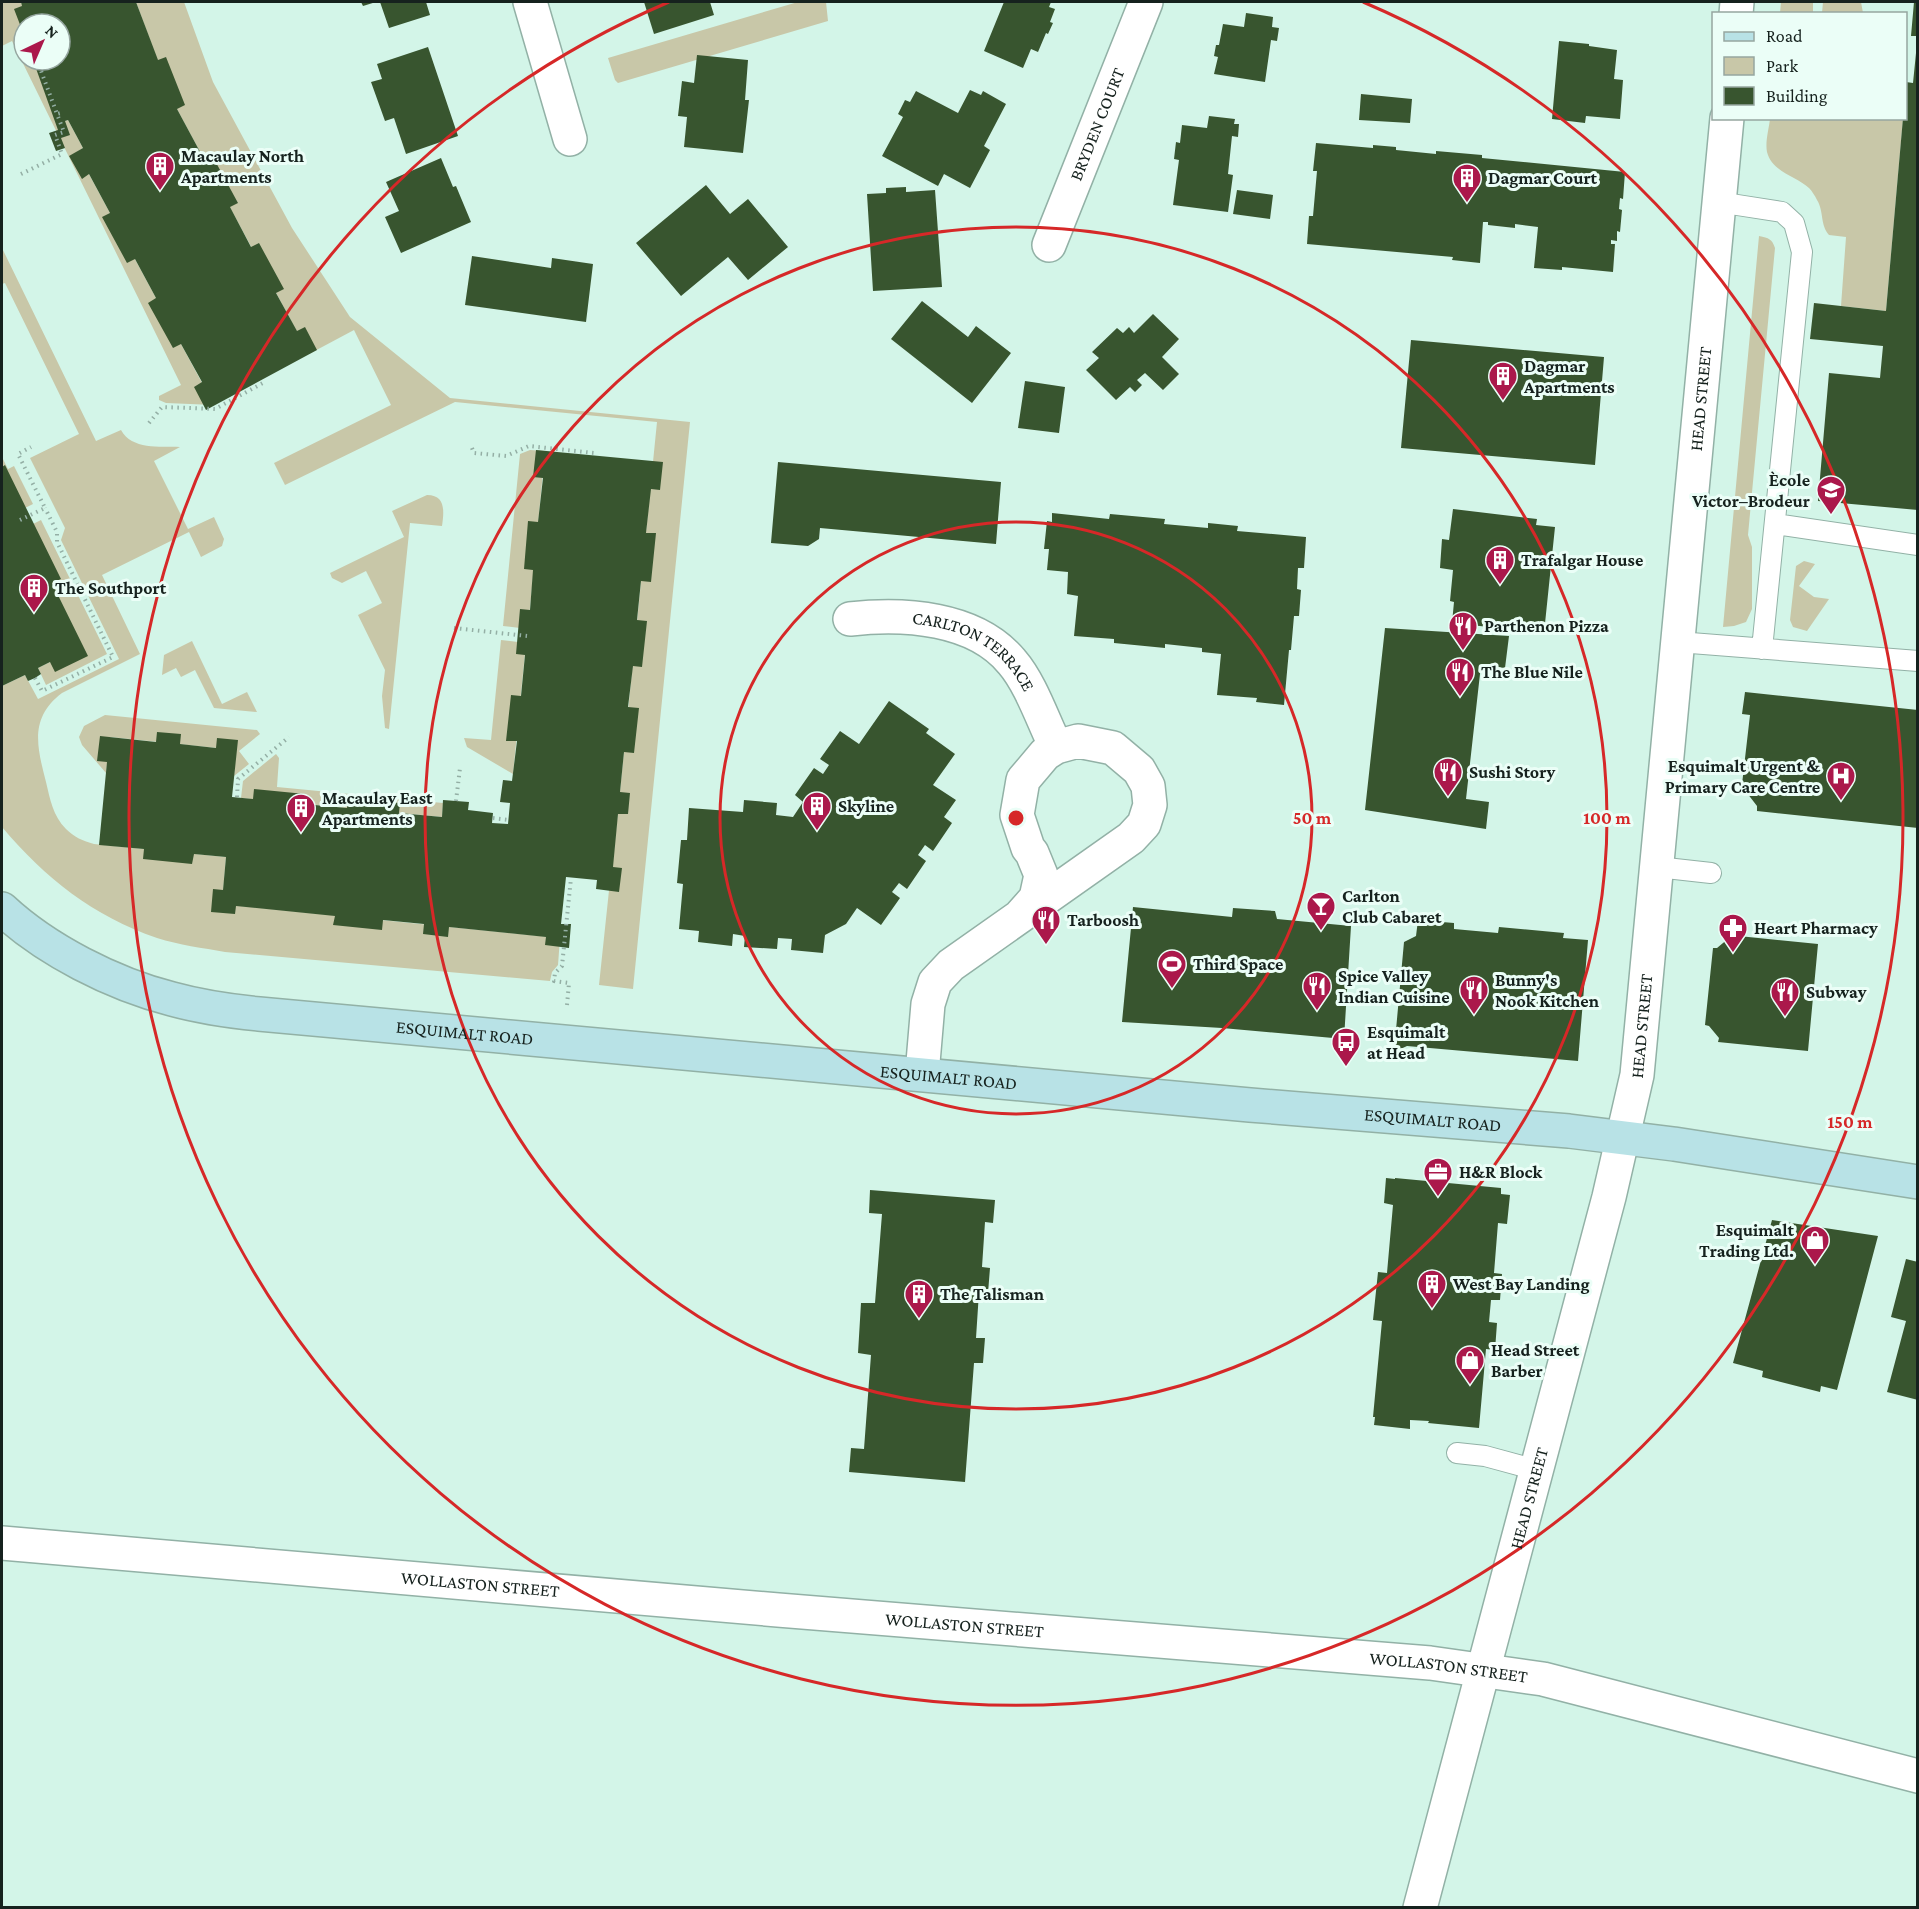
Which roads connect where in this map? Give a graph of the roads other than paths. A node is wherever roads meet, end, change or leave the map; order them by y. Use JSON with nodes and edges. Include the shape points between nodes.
{"nodes":[{"id":1,"x":530,"y":2,"type":"edge"},
{"id":2,"x":1146,"y":2,"type":"edge"},
{"id":3,"x":1726,"y":120,"type":"edge"},
{"id":4,"x":570,"y":139,"type":"dead end"},
{"id":5,"x":1718,"y":202,"type":"junction"},
{"id":6,"x":1049,"y":244,"type":"dead end"},
{"id":7,"x":1776,"y":524,"type":"junction"},
{"id":8,"x":1917,"y":545,"type":"edge"},
{"id":9,"x":850,"y":619,"type":"dead end"},
{"id":10,"x":1678,"y":642,"type":"junction"},
{"id":11,"x":1762,"y":649,"type":"junction"},
{"id":12,"x":1917,"y":661,"type":"edge"},
{"id":13,"x":1056,"y":747,"type":"junction"},
{"id":14,"x":1657,"y":867,"type":"junction"},
{"id":15,"x":1711,"y":873,"type":"dead end"},
{"id":16,"x":2,"y":909,"type":"edge"},
{"id":17,"x":1021,"y":915,"type":"junction"},
{"id":18,"x":922,"y":1074,"type":"junction"},
{"id":19,"x":1623,"y":1138,"type":"junction"},
{"id":20,"x":1917,"y":1182,"type":"edge"},
{"id":21,"x":1456,"y":1454,"type":"dead end"},
{"id":22,"x":1537,"y":1470,"type":"junction"},
{"id":23,"x":2,"y":1543,"type":"edge"},
{"id":24,"x":1484,"y":1670,"type":"junction"},
{"id":25,"x":1917,"y":1776,"type":"edge"},
{"id":26,"x":1420,"y":1908,"type":"edge"}],
"edges":[{"from":1,"to":4,"type":"street"},
{"from":2,"to":6,"type":"street","name":"BRYDEN COURT"},
{"from":3,"to":5,"type":"street","name":"HEAD STREET"},
{"from":5,"to":7,"type":"lane","via":[[1782,212],[1794,223],[1802,252]]},
{"from":5,"to":10,"type":"street","name":"HEAD STREET"},
{"from":7,"to":8,"type":"lane"},
{"from":7,"to":11,"type":"lane"},
{"from":9,"to":13,"type":"street","name":"CARLTON TERRACE","via":[[909,617],[971,631],[994,644],[1013,662]]},
{"from":10,"to":11,"type":"lane"},
{"from":10,"to":14,"type":"street","name":"HEAD STREET"},
{"from":11,"to":12,"type":"lane"},
{"from":13,"to":17,"type":"street","via":[[1023,780],[1017,815],[1041,874],[1036,898]]},
{"from":13,"to":17,"type":"street","via":[[1078,741],[1113,748],[1139,770],[1148,786],[1150,806],[1144,824],[1131,838]]},
{"from":14,"to":15,"type":"lane"},
{"from":14,"to":19,"type":"street","name":"HEAD STREET","via":[[1637,1075]]},
{"from":16,"to":18,"type":"main road","name":"ESQUIMALT ROAD","via":[[47,943],[87,966],[170,999],[214,1009]]},
{"from":17,"to":18,"type":"street","via":[[951,965],[935,982],[928,1004]]},
{"from":18,"to":19,"type":"main road","name":"ESQUIMALT ROAD"},
{"from":19,"to":20,"type":"main road","name":"ESQUIMALT ROAD"},
{"from":19,"to":22,"type":"street","name":"HEAD STREET"},
{"from":21,"to":22,"type":"lane","via":[[1485,1456]]},
{"from":22,"to":24,"type":"street","name":"HEAD STREET"},
{"from":23,"to":24,"type":"street","name":"WOLLASTON STREET"},
{"from":24,"to":25,"type":"street","name":"WOLLASTON STREET","via":[[1544,1679]]},
{"from":24,"to":26,"type":"street","name":"HEAD STREET"}]}
